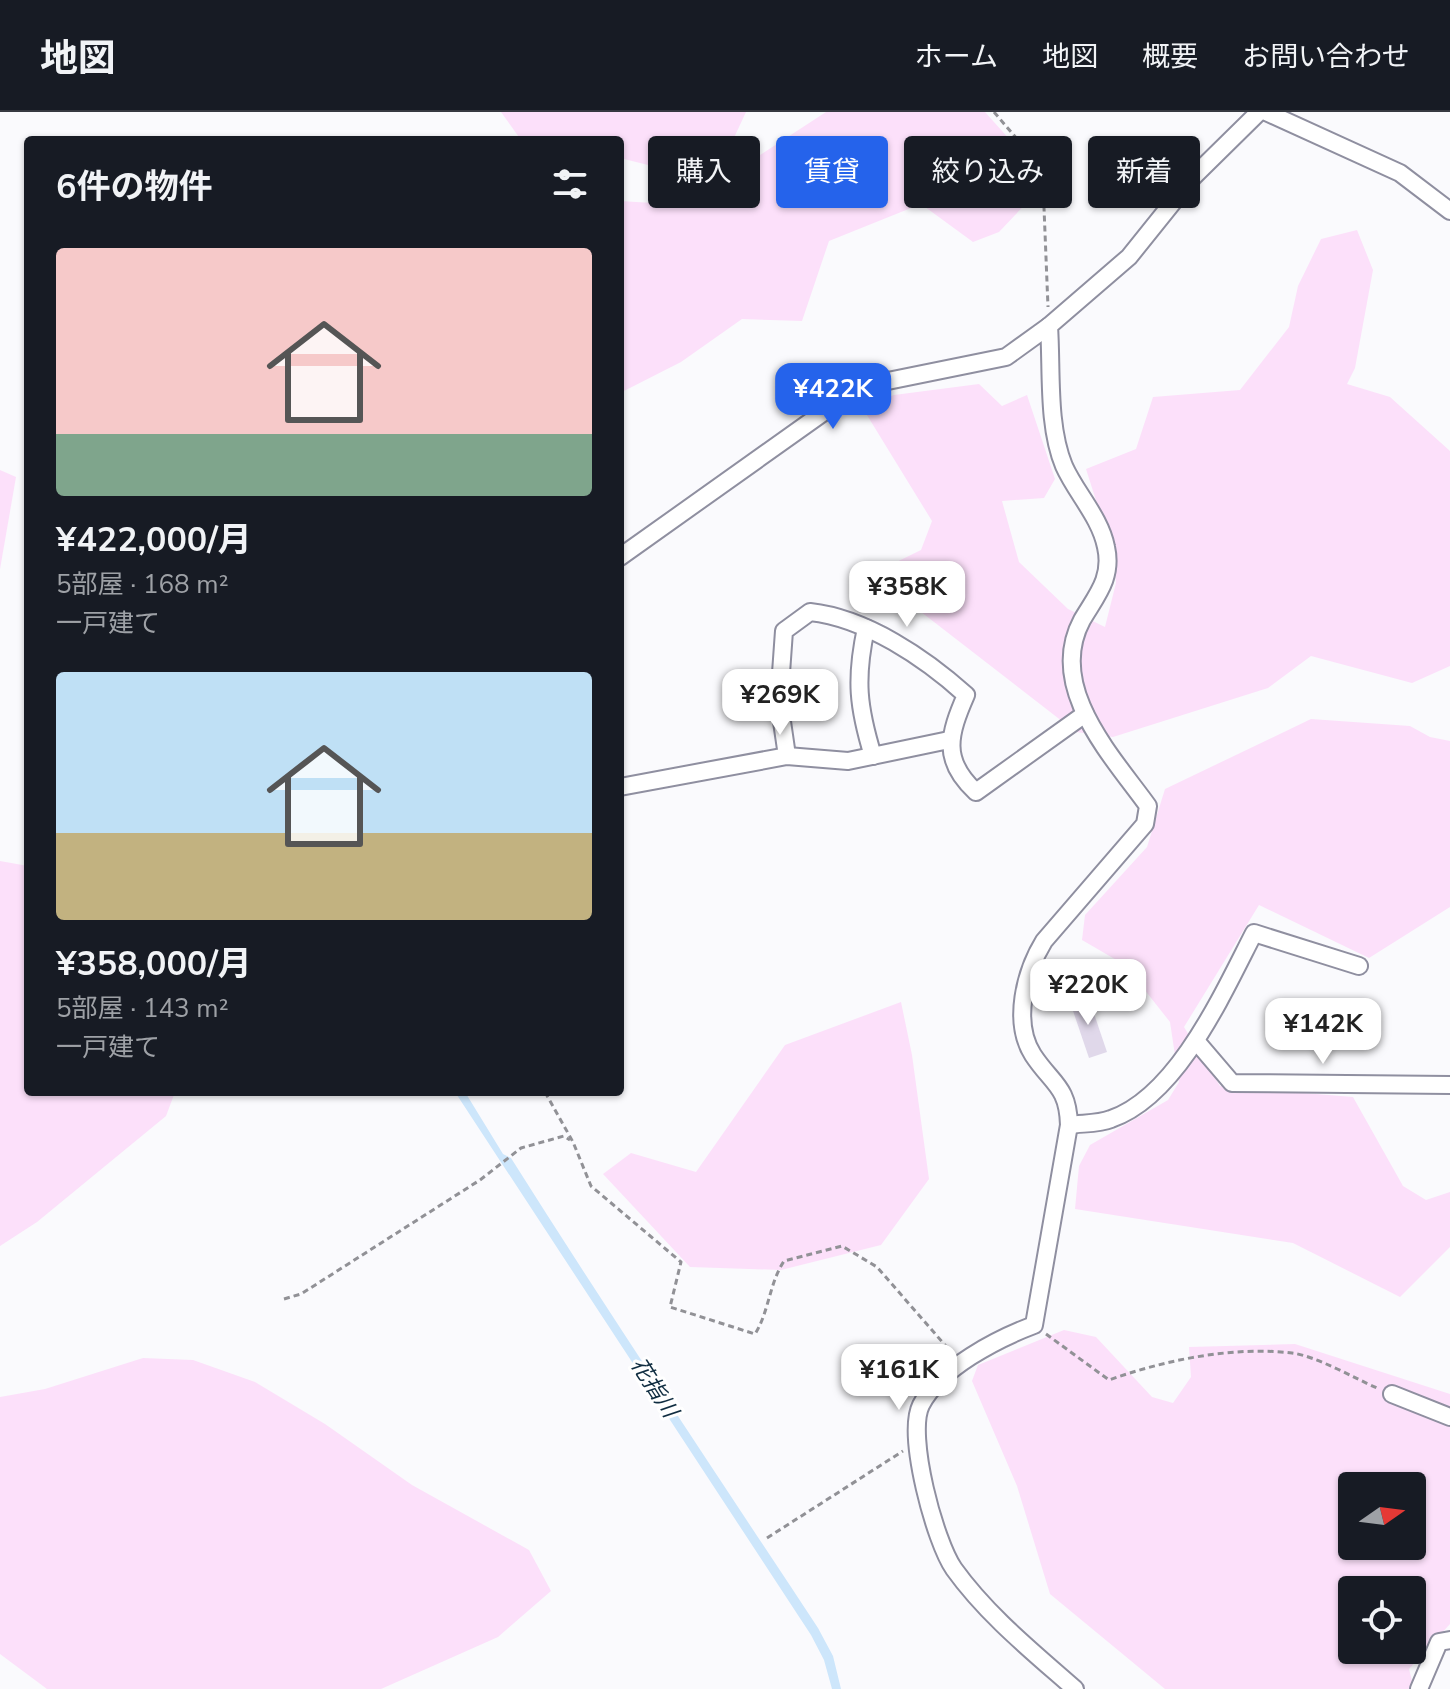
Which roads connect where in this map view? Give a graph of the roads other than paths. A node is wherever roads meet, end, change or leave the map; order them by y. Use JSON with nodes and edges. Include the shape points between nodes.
{"nodes":[{"id":1,"x":1259,"y":112,"type":"edge"},
{"id":2,"x":1266,"y":112,"type":"edge"},
{"id":3,"x":1450,"y":211,"type":"edge"},
{"id":4,"x":1049,"y":326,"type":"junction"},
{"id":5,"x":624,"y":554,"type":"edge"},
{"id":6,"x":866,"y":628,"type":"junction"},
{"id":7,"x":1085,"y":714,"type":"junction"},
{"id":8,"x":949,"y":740,"type":"junction"},
{"id":9,"x":787,"y":756,"type":"junction"},
{"id":10,"x":873,"y":756,"type":"junction"},
{"id":11,"x":624,"y":786,"type":"edge"},
{"id":12,"x":1359,"y":966,"type":"dead end"},
{"id":13,"x":1197,"y":1042,"type":"junction"},
{"id":14,"x":1450,"y":1085,"type":"edge"},
{"id":15,"x":1069,"y":1125,"type":"junction"},
{"id":16,"x":1392,"y":1394,"type":"road end"},
{"id":17,"x":1450,"y":1417,"type":"edge"},
{"id":18,"x":1450,"y":1640,"type":"edge"},
{"id":19,"x":1075,"y":1689,"type":"edge"},
{"id":20,"x":1419,"y":1689,"type":"edge"}],
"edges":[{"from":1,"to":4,"type":"street","via":[[1194,176],[1129,257]]},
{"from":2,"to":3,"type":"street","via":[[1400,173]]},
{"from":4,"to":5,"type":"street","via":[[1006,357],[873,384],[838,402]]},
{"from":4,"to":7,"type":"street","via":[[1056,435],[1064,465],[1106,547],[1101,593],[1081,622],[1075,646],[1074,678]]},
{"from":6,"to":8,"type":"street","via":[[943,674],[966,695]]},
{"from":6,"to":9,"type":"street","via":[[833,614],[810,612],[784,631],[779,701]]},
{"from":6,"to":10,"type":"street","via":[[857,670],[860,713]]},
{"from":7,"to":8,"type":"street","via":[[976,792],[955,764]]},
{"from":7,"to":15,"type":"street","via":[[1148,806],[1145,824],[1044,941],[1026,982],[1025,1040],[1059,1083]]},
{"from":8,"to":10,"type":"street"},
{"from":9,"to":10,"type":"street","via":[[825,761]]},
{"from":9,"to":11,"type":"street"},
{"from":12,"to":13,"type":"street","via":[[1254,933]]},
{"from":13,"to":14,"type":"street","via":[[1232,1083]]},
{"from":13,"to":15,"type":"street","via":[[1146,1098],[1112,1119]]},
{"from":15,"to":19,"type":"street","via":[[1034,1325],[1001,1337],[960,1366],[921,1405],[920,1440],[923,1484],[936,1534],[954,1569],[1006,1628]]},
{"from":16,"to":17,"type":"street"},
{"from":18,"to":20,"type":"street","via":[[1439,1642]]}]}
